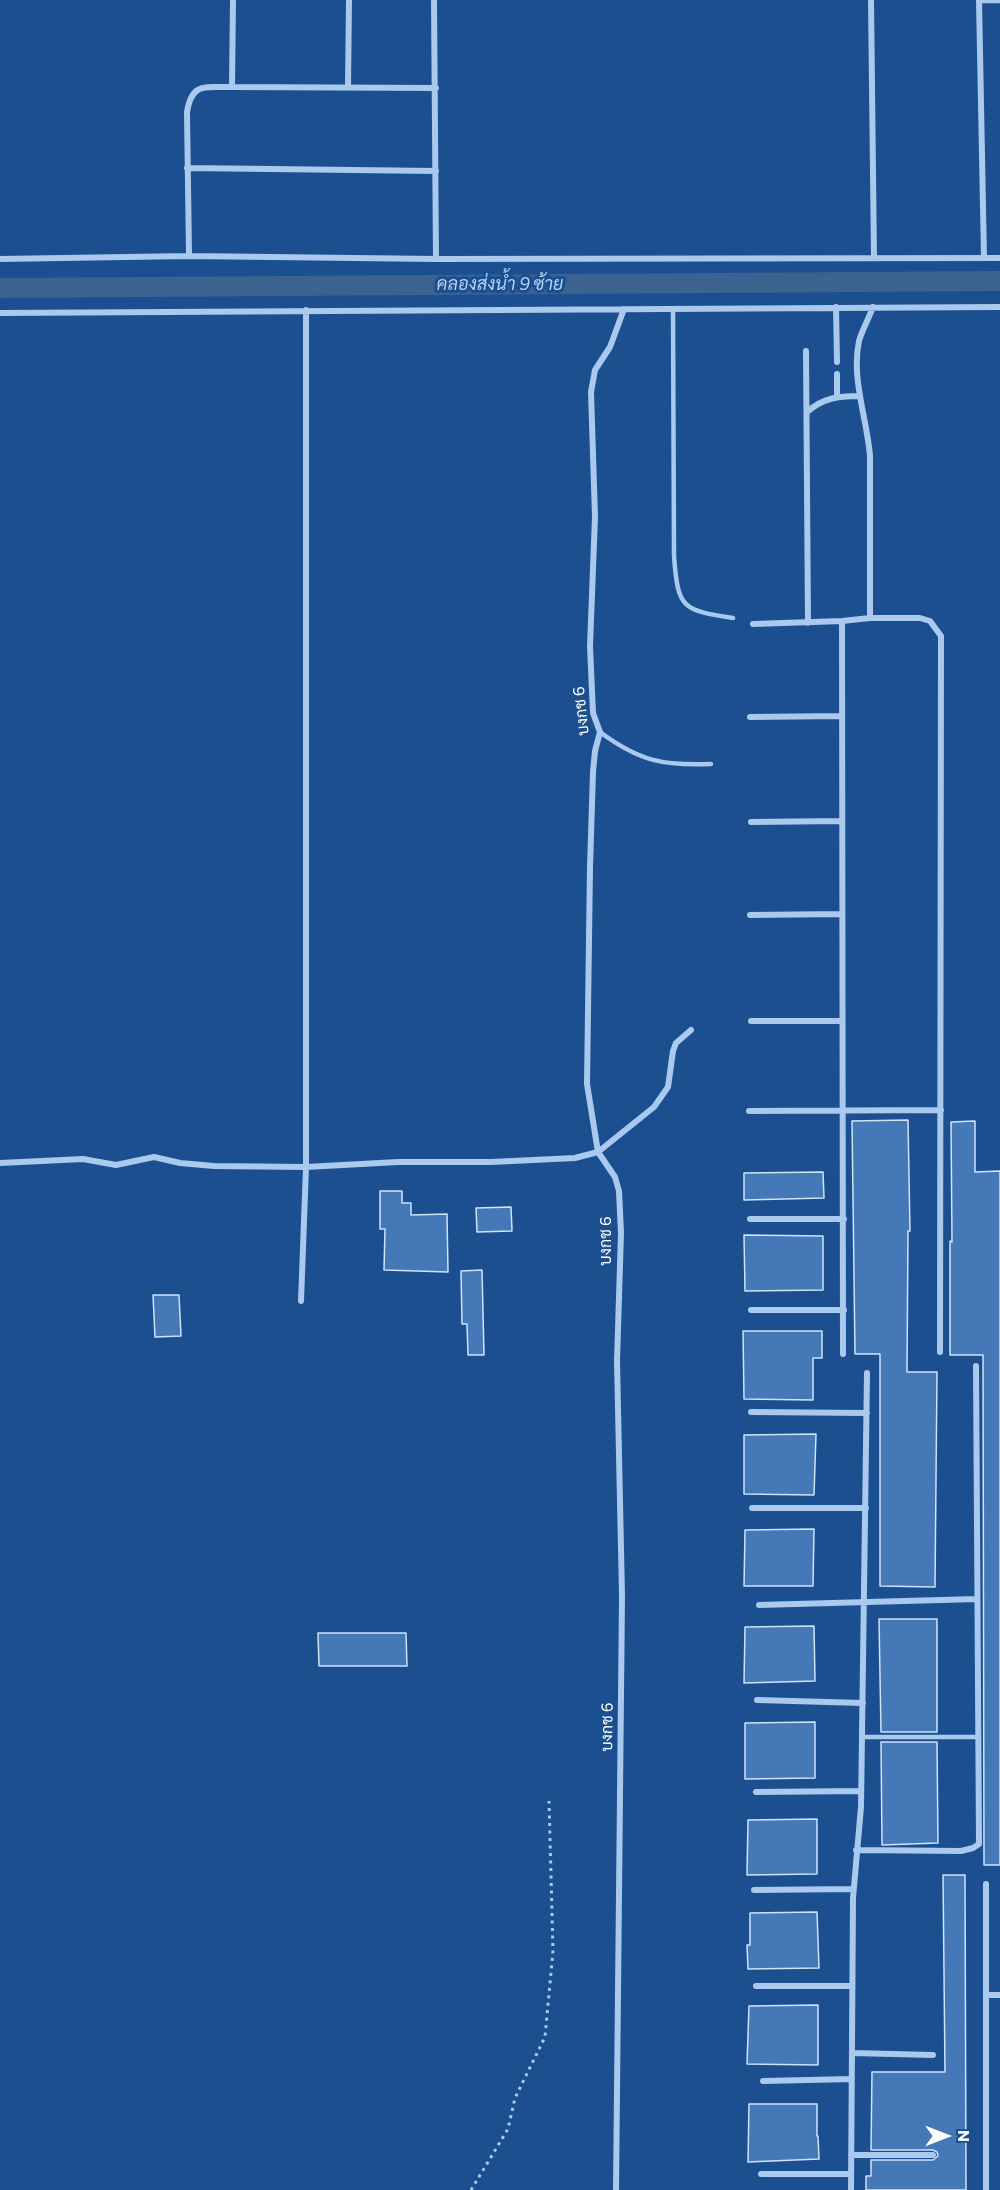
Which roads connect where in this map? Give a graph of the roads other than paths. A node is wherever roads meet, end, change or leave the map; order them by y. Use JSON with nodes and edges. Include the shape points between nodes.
{"nodes":[{"id":1,"x":233,"y":0,"type":"edge"},
{"id":2,"x":349,"y":0,"type":"edge"},
{"id":3,"x":434,"y":0,"type":"edge"},
{"id":4,"x":871,"y":0,"type":"edge"},
{"id":5,"x":979,"y":0,"type":"edge"},
{"id":6,"x":1000,"y":1,"type":"edge"},
{"id":7,"x":232,"y":87,"type":"junction"},
{"id":8,"x":348,"y":87,"type":"junction"},
{"id":9,"x":435,"y":88,"type":"junction"},
{"id":10,"x":187,"y":168,"type":"junction"},
{"id":11,"x":435,"y":171,"type":"junction"},
{"id":12,"x":189,"y":256,"type":"junction"},
{"id":13,"x":436,"y":258,"type":"junction"},
{"id":14,"x":874,"y":258,"type":"junction"},
{"id":15,"x":984,"y":258,"type":"junction"},
{"id":16,"x":1000,"y":258,"type":"edge"},
{"id":17,"x":0,"y":259,"type":"edge"},
{"id":18,"x":836,"y":307,"type":"junction"},
{"id":19,"x":873,"y":307,"type":"junction"},
{"id":20,"x":1000,"y":307,"type":"edge"},
{"id":21,"x":624,"y":309,"type":"junction"},
{"id":22,"x":673,"y":309,"type":"junction"},
{"id":23,"x":306,"y":310,"type":"junction"},
{"id":24,"x":0,"y":313,"type":"edge"},
{"id":25,"x":806,"y":351,"type":"dead end"},
{"id":26,"x":837,"y":362,"type":"dead end"},
{"id":27,"x":837,"y":374,"type":"dead end"},
{"id":28,"x":837,"y":396,"type":"junction"},
{"id":29,"x":859,"y":396,"type":"junction"},
{"id":30,"x":807,"y":412,"type":"junction"},
{"id":31,"x":734,"y":618,"type":"dead end"},
{"id":32,"x":870,"y":618,"type":"junction"},
{"id":33,"x":842,"y":621,"type":"junction"},
{"id":34,"x":808,"y":623,"type":"junction"},
{"id":35,"x":753,"y":624,"type":"dead end"},
{"id":36,"x":841,"y":716,"type":"junction"},
{"id":37,"x":750,"y":717,"type":"dead end"},
{"id":38,"x":600,"y":732,"type":"junction"},
{"id":39,"x":711,"y":764,"type":"dead end"},
{"id":40,"x":841,"y":821,"type":"junction"},
{"id":41,"x":751,"y":822,"type":"dead end"},
{"id":42,"x":842,"y":914,"type":"junction"},
{"id":43,"x":750,"y":915,"type":"dead end"},
{"id":44,"x":751,"y":1021,"type":"dead end"},
{"id":45,"x":842,"y":1021,"type":"junction"},
{"id":46,"x":692,"y":1030,"type":"dead end"},
{"id":47,"x":941,"y":1110,"type":"junction"},
{"id":48,"x":749,"y":1112,"type":"dead end"},
{"id":49,"x":843,"y":1112,"type":"junction"},
{"id":50,"x":598,"y":1152,"type":"junction"},
{"id":51,"x":0,"y":1163,"type":"edge"},
{"id":52,"x":306,"y":1167,"type":"junction"},
{"id":53,"x":844,"y":1219,"type":"junction"},
{"id":54,"x":750,"y":1220,"type":"dead end"},
{"id":55,"x":301,"y":1301,"type":"dead end"},
{"id":56,"x":751,"y":1310,"type":"dead end"},
{"id":57,"x":844,"y":1310,"type":"junction"},
{"id":58,"x":940,"y":1352,"type":"dead end"},
{"id":59,"x":843,"y":1354,"type":"dead end"},
{"id":60,"x":976,"y":1366,"type":"dead end"},
{"id":61,"x":867,"y":1373,"type":"dead end"},
{"id":62,"x":751,"y":1412,"type":"dead end"},
{"id":63,"x":867,"y":1413,"type":"junction"},
{"id":64,"x":752,"y":1508,"type":"dead end"},
{"id":65,"x":866,"y":1508,"type":"junction"},
{"id":66,"x":977,"y":1599,"type":"junction"},
{"id":67,"x":865,"y":1601,"type":"junction"},
{"id":68,"x":759,"y":1605,"type":"dead end"},
{"id":69,"x":757,"y":1700,"type":"dead end"},
{"id":70,"x":863,"y":1703,"type":"junction"},
{"id":71,"x":862,"y":1737,"type":"junction"},
{"id":72,"x":979,"y":1737,"type":"junction"},
{"id":73,"x":861,"y":1791,"type":"junction"},
{"id":74,"x":756,"y":1792,"type":"dead end"},
{"id":75,"x":856,"y":1850,"type":"junction"},
{"id":76,"x":986,"y":1884,"type":"dead end"},
{"id":77,"x":853,"y":1889,"type":"junction"},
{"id":78,"x":754,"y":1890,"type":"dead end"},
{"id":79,"x":756,"y":1986,"type":"dead end"},
{"id":80,"x":852,"y":1986,"type":"junction"},
{"id":81,"x":986,"y":1995,"type":"junction"},
{"id":82,"x":1000,"y":1995,"type":"edge"},
{"id":83,"x":852,"y":2052,"type":"junction"},
{"id":84,"x":933,"y":2055,"type":"dead end"},
{"id":85,"x":852,"y":2079,"type":"junction"},
{"id":86,"x":763,"y":2080,"type":"dead end"},
{"id":87,"x":851,"y":2155,"type":"junction"},
{"id":88,"x":933,"y":2155,"type":"dead end"},
{"id":89,"x":761,"y":2174,"type":"dead end"},
{"id":90,"x":851,"y":2174,"type":"junction"},
{"id":91,"x":616,"y":2190,"type":"edge"},
{"id":92,"x":851,"y":2190,"type":"edge"},
{"id":93,"x":986,"y":2190,"type":"edge"}],
"edges":[{"from":1,"to":7,"type":"street"},
{"from":2,"to":8,"type":"street"},
{"from":3,"to":9,"type":"street"},
{"from":4,"to":14,"type":"street"},
{"from":5,"to":6,"type":"lane"},
{"from":5,"to":15,"type":"street"},
{"from":7,"to":8,"type":"street"},
{"from":7,"to":10,"type":"street","via":[[200,88],[189,97]]},
{"from":8,"to":9,"type":"street"},
{"from":9,"to":11,"type":"street"},
{"from":10,"to":11,"type":"street"},
{"from":10,"to":12,"type":"street"},
{"from":11,"to":13,"type":"street"},
{"from":12,"to":13,"type":"street"},
{"from":12,"to":17,"type":"street"},
{"from":13,"to":14,"type":"street"},
{"from":14,"to":15,"type":"street"},
{"from":15,"to":16,"type":"street"},
{"from":18,"to":19,"type":"street"},
{"from":18,"to":22,"type":"street"},
{"from":18,"to":26,"type":"street"},
{"from":19,"to":20,"type":"street"},
{"from":19,"to":29,"type":"street","via":[[860,339]]},
{"from":21,"to":22,"type":"street"},
{"from":21,"to":23,"type":"street"},
{"from":21,"to":38,"type":"street","name":"บงกช 6","via":[[610,347],[595,370],[591,392],[595,517],[590,646],[593,713]]},
{"from":22,"to":31,"type":"lane","via":[[676,586],[690,609]]},
{"from":23,"to":24,"type":"street"},
{"from":23,"to":52,"type":"street"},
{"from":25,"to":30,"type":"street"},
{"from":27,"to":28,"type":"street"},
{"from":28,"to":29,"type":"street"},
{"from":28,"to":30,"type":"street"},
{"from":29,"to":32,"type":"street","via":[[870,456]]},
{"from":30,"to":34,"type":"street"},
{"from":32,"to":33,"type":"street"},
{"from":32,"to":47,"type":"street","via":[[920,618],[930,621],[941,636]]},
{"from":33,"to":34,"type":"street"},
{"from":33,"to":36,"type":"street"},
{"from":34,"to":35,"type":"street"},
{"from":36,"to":37,"type":"street"},
{"from":36,"to":40,"type":"street"},
{"from":38,"to":39,"type":"lane","via":[[629,752],[652,760],[676,765]]},
{"from":38,"to":50,"type":"street","name":"บงกช 6","via":[[593,772],[587,1084]]},
{"from":40,"to":41,"type":"street"},
{"from":40,"to":42,"type":"street"},
{"from":42,"to":43,"type":"street"},
{"from":42,"to":45,"type":"street"},
{"from":44,"to":45,"type":"street"},
{"from":45,"to":49,"type":"street"},
{"from":46,"to":50,"type":"street","via":[[676,1043],[663,1097]]},
{"from":47,"to":49,"type":"street"},
{"from":47,"to":58,"type":"street"},
{"from":48,"to":49,"type":"street"},
{"from":49,"to":53,"type":"street"},
{"from":50,"to":52,"type":"street","via":[[549,1160]]},
{"from":50,"to":91,"type":"street","name":"บงกช 6","via":[[615,1177],[619,1191],[621,1233],[617,1361],[622,1596]]},
{"from":51,"to":52,"type":"street","via":[[84,1160],[116,1165],[154,1157],[214,1166]]},
{"from":52,"to":55,"type":"street"},
{"from":53,"to":54,"type":"street"},
{"from":53,"to":57,"type":"street"},
{"from":56,"to":57,"type":"street"},
{"from":57,"to":59,"type":"street"},
{"from":60,"to":66,"type":"street"},
{"from":61,"to":63,"type":"street"},
{"from":62,"to":63,"type":"street"},
{"from":63,"to":65,"type":"street"},
{"from":64,"to":65,"type":"street"},
{"from":65,"to":67,"type":"street"},
{"from":66,"to":67,"type":"street"},
{"from":66,"to":72,"type":"street"},
{"from":67,"to":68,"type":"street"},
{"from":67,"to":70,"type":"street"},
{"from":69,"to":70,"type":"street"},
{"from":70,"to":71,"type":"street"},
{"from":71,"to":72,"type":"lane"},
{"from":71,"to":73,"type":"street"},
{"from":72,"to":75,"type":"street","via":[[979,1844],[961,1851]]},
{"from":73,"to":74,"type":"street"},
{"from":73,"to":75,"type":"street"},
{"from":75,"to":77,"type":"street"},
{"from":76,"to":81,"type":"street"},
{"from":77,"to":78,"type":"street"},
{"from":77,"to":80,"type":"street"},
{"from":79,"to":80,"type":"street"},
{"from":80,"to":83,"type":"street"},
{"from":81,"to":82,"type":"street"},
{"from":81,"to":93,"type":"street"},
{"from":83,"to":84,"type":"street"},
{"from":83,"to":85,"type":"street"},
{"from":85,"to":86,"type":"street"},
{"from":85,"to":87,"type":"street"},
{"from":87,"to":88,"type":"street"},
{"from":87,"to":90,"type":"street"},
{"from":89,"to":90,"type":"street"},
{"from":90,"to":92,"type":"street"}]}
